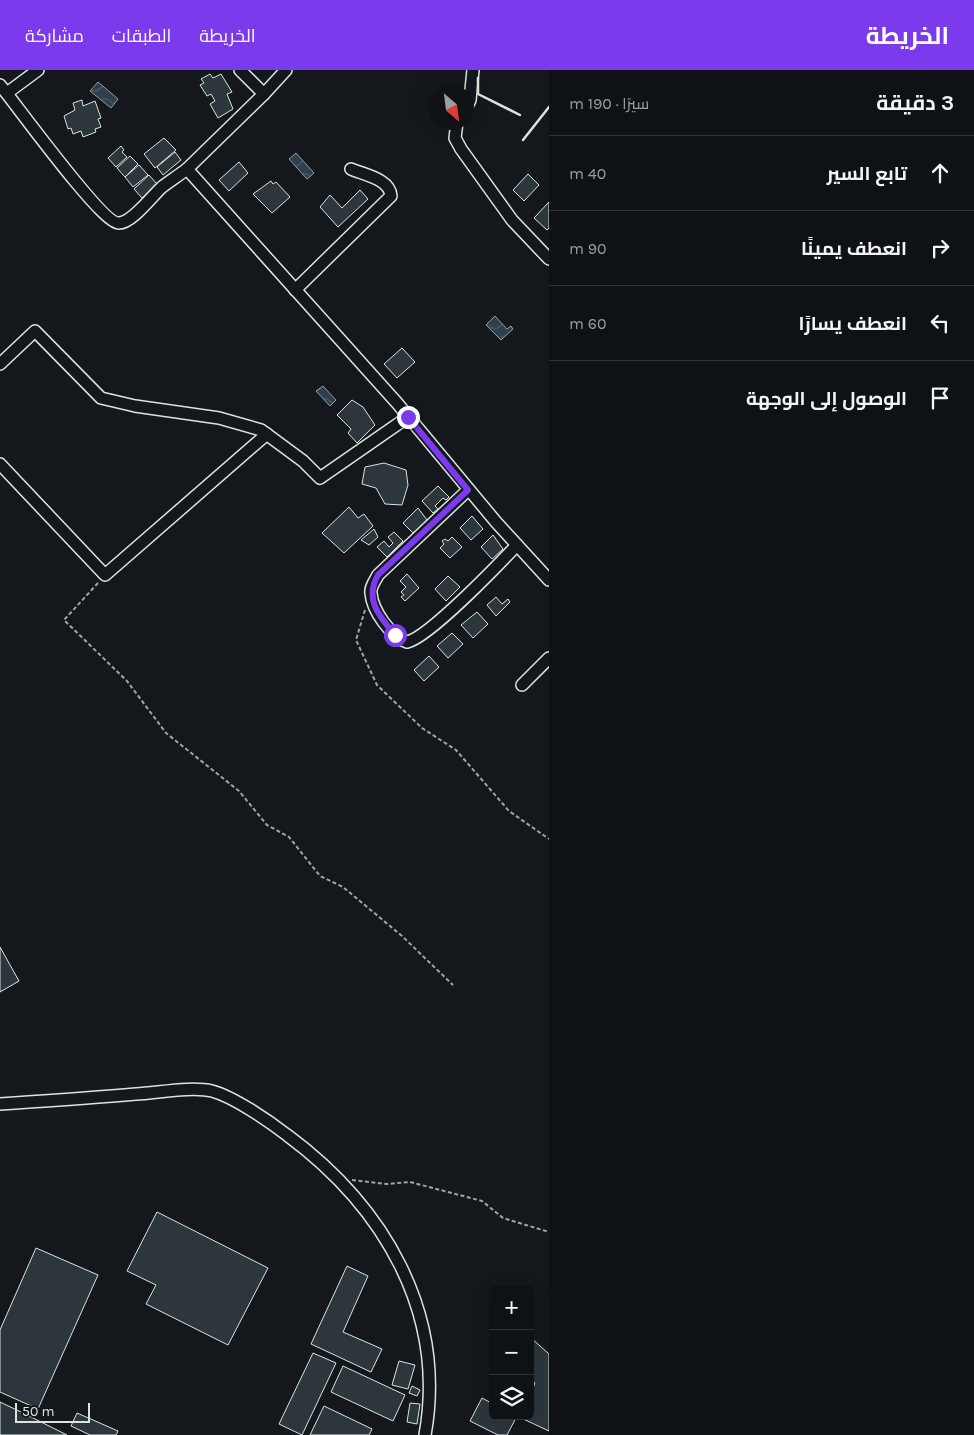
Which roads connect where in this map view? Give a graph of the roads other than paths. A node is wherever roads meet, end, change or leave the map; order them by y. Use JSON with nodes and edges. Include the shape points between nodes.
{"nodes":[{"id":1,"x":38,"y":70,"type":"edge"},
{"id":2,"x":240,"y":70,"type":"edge"},
{"id":3,"x":286,"y":70,"type":"edge"},
{"id":4,"x":473,"y":70,"type":"edge"},
{"id":5,"x":472,"y":85,"type":"edge"},
{"id":6,"x":4,"y":89,"type":"edge"},
{"id":7,"x":264,"y":94,"type":"junction"},
{"id":8,"x":456,"y":130,"type":"edge"},
{"id":9,"x":187,"y":169,"type":"junction"},
{"id":10,"x":351,"y":170,"type":"dead end"},
{"id":11,"x":549,"y":259,"type":"edge"},
{"id":12,"x":295,"y":290,"type":"junction"},
{"id":13,"x":0,"y":364,"type":"edge"},
{"id":14,"x":408,"y":417,"type":"junction"},
{"id":15,"x":267,"y":434,"type":"junction"},
{"id":16,"x":0,"y":464,"type":"edge"},
{"id":17,"x":468,"y":490,"type":"junction"},
{"id":18,"x":517,"y":546,"type":"junction"},
{"id":19,"x":549,"y":580,"type":"edge"},
{"id":20,"x":549,"y":658,"type":"edge"},
{"id":21,"x":522,"y":684,"type":"dead end"},
{"id":22,"x":0,"y":1104,"type":"edge"},
{"id":23,"x":425,"y":1435,"type":"edge"}],
"edges":[{"from":1,"to":6,"type":"street"},
{"from":2,"to":7,"type":"street"},
{"from":3,"to":7,"type":"street"},
{"from":4,"to":5,"type":"street"},
{"from":6,"to":9,"type":"street","via":[[75,180],[114,222],[130,218],[161,188]]},
{"from":7,"to":9,"type":"street"},
{"from":8,"to":11,"type":"street","via":[[455,138],[461,149],[512,220]]},
{"from":9,"to":12,"type":"street"},
{"from":10,"to":12,"type":"street","via":[[380,180],[388,187],[391,196]]},
{"from":12,"to":14,"type":"street"},
{"from":13,"to":15,"type":"street","via":[[35,331],[101,398],[219,418]]},
{"from":14,"to":15,"type":"street","via":[[320,478]]},
{"from":14,"to":17,"type":"street"},
{"from":15,"to":16,"type":"street","via":[[105,575]]},
{"from":17,"to":18,"type":"street"},
{"from":17,"to":18,"type":"street","via":[[374,581],[372,600],[395,635],[407,642],[420,636]]},
{"from":18,"to":19,"type":"street"},
{"from":20,"to":21,"type":"street"},
{"from":22,"to":23,"type":"street","via":[[212,1091],[278,1128],[305,1148],[338,1178],[384,1234],[397,1256],[416,1303],[428,1369]]}]}
